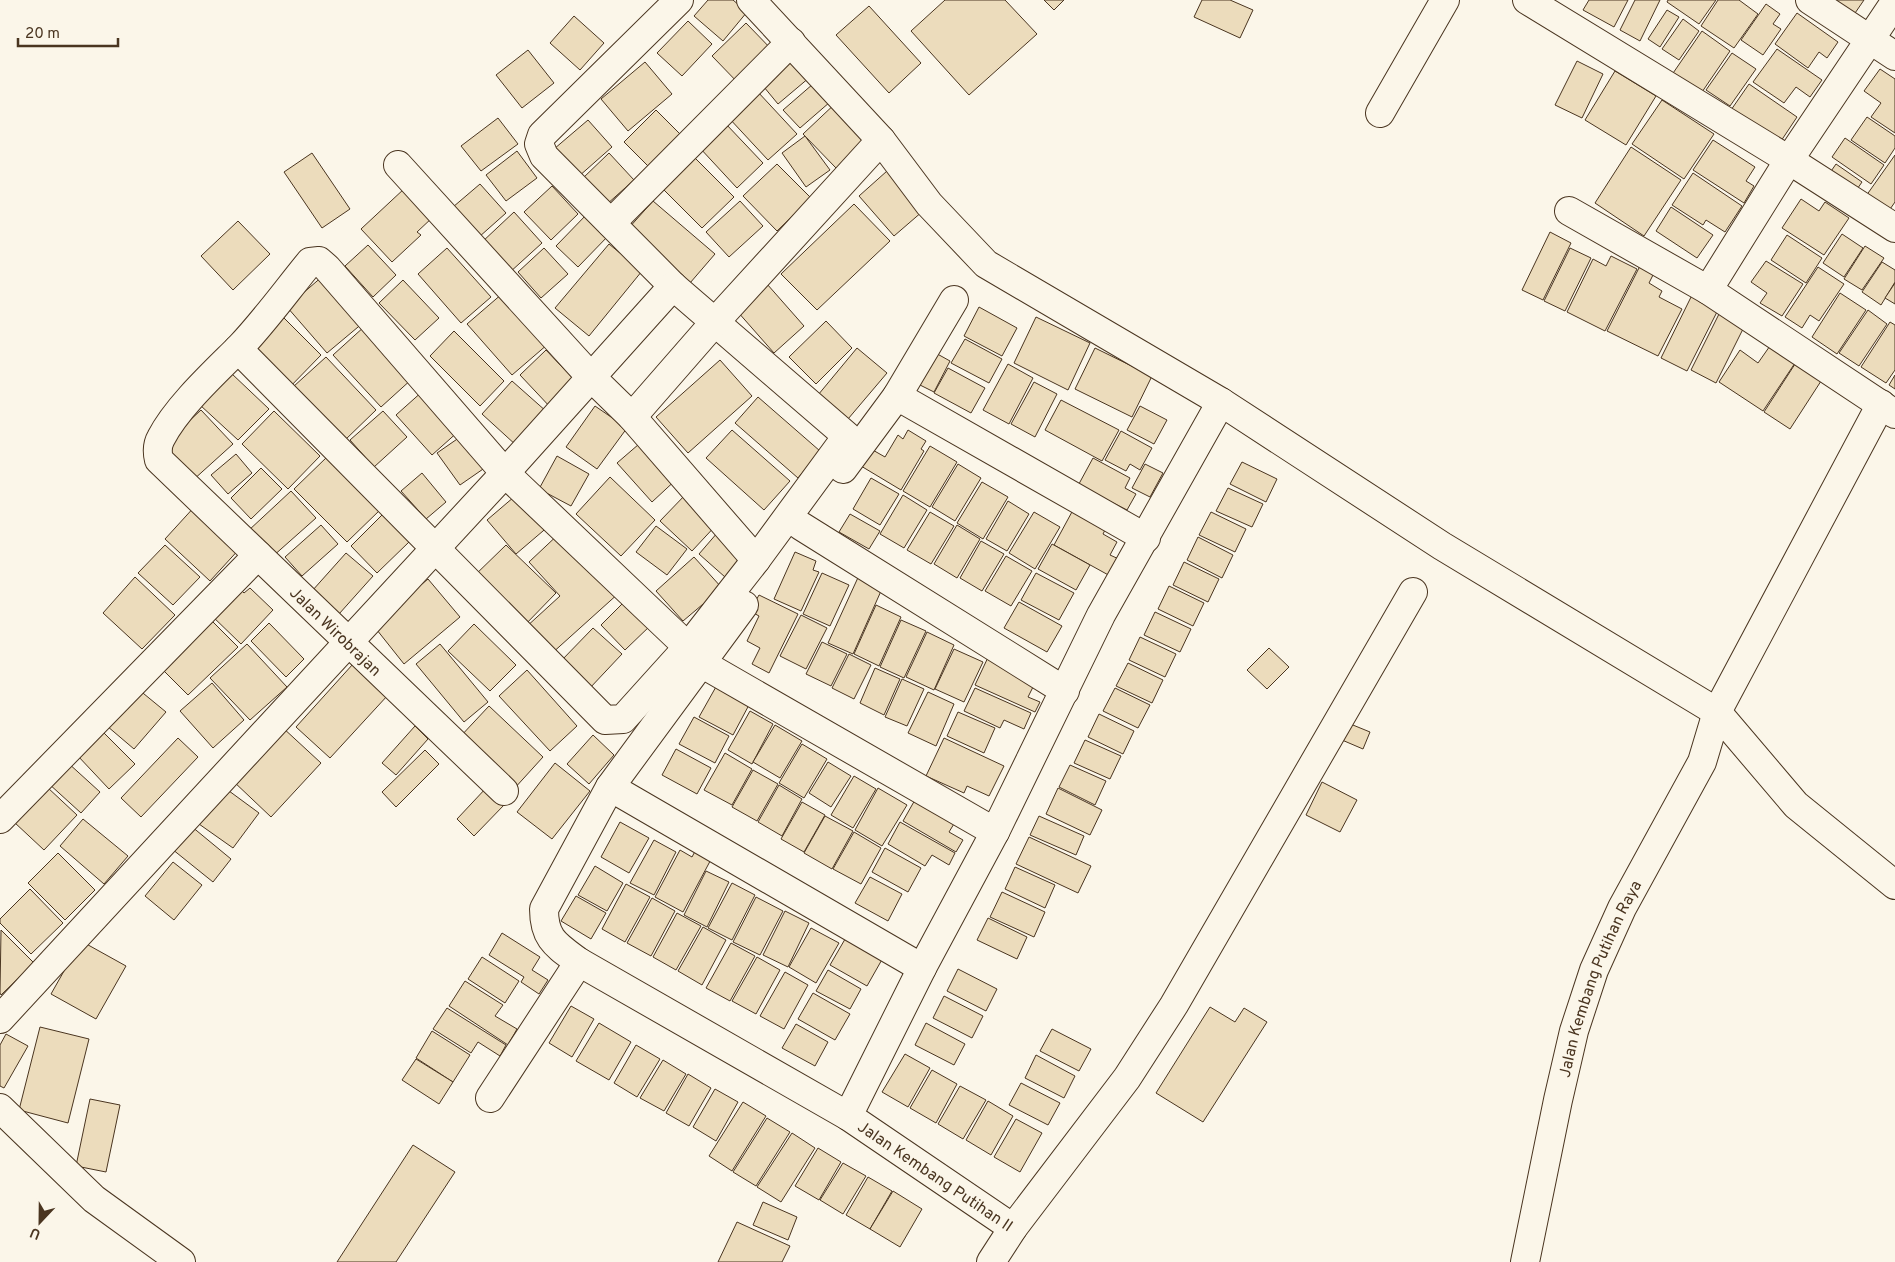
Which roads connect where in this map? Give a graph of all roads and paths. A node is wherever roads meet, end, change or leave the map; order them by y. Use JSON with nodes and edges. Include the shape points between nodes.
{"nodes":[{"id":1,"x":679,"y":0,"type":"edge"},
{"id":2,"x":751,"y":0,"type":"edge"},
{"id":3,"x":1445,"y":0,"type":"edge"},
{"id":4,"x":1527,"y":0,"type":"edge"},
{"id":5,"x":1810,"y":0,"type":"edge"},
{"id":6,"x":1895,"y":2,"type":"edge"},
{"id":7,"x":1871,"y":39,"type":"junction"},
{"id":8,"x":791,"y":42,"type":"junction"},
{"id":9,"x":1895,"y":56,"type":"edge"},
{"id":10,"x":1380,"y":112,"type":"dead end"},
{"id":11,"x":881,"y":140,"type":"junction"},
{"id":12,"x":1789,"y":160,"type":"junction"},
{"id":13,"x":398,"y":165,"type":"dead end"},
{"id":14,"x":1569,"y":211,"type":"dead end"},
{"id":15,"x":611,"y":223,"type":"junction"},
{"id":16,"x":1895,"y":228,"type":"edge"},
{"id":17,"x":673,"y":286,"type":"junction"},
{"id":18,"x":1708,"y":290,"type":"junction"},
{"id":19,"x":954,"y":300,"type":"dead end"},
{"id":20,"x":714,"y":323,"type":"junction"},
{"id":21,"x":238,"y":349,"type":"junction"},
{"id":22,"x":591,"y":377,"type":"junction"},
{"id":23,"x":897,"y":396,"type":"junction"},
{"id":24,"x":1221,"y":402,"type":"junction"},
{"id":25,"x":1888,"y":409,"type":"edge"},
{"id":26,"x":632,"y":417,"type":"junction"},
{"id":27,"x":505,"y":473,"type":"junction"},
{"id":28,"x":801,"y":526,"type":"junction"},
{"id":29,"x":1146,"y":538,"type":"junction"},
{"id":30,"x":435,"y":547,"type":"junction"},
{"id":31,"x":258,"y":555,"type":"junction"},
{"id":32,"x":756,"y":560,"type":"junction"},
{"id":33,"x":1413,"y":592,"type":"dead end"},
{"id":34,"x":348,"y":642,"type":"junction"},
{"id":35,"x":694,"y":655,"type":"junction"},
{"id":36,"x":1065,"y":690,"type":"junction"},
{"id":37,"x":1717,"y":712,"type":"junction"},
{"id":38,"x":610,"y":787,"type":"junction"},
{"id":39,"x":504,"y":791,"type":"dead end"},
{"id":40,"x":0,"y":819,"type":"edge"},
{"id":41,"x":995,"y":832,"type":"junction"},
{"id":42,"x":1895,"y":885,"type":"edge"},
{"id":43,"x":579,"y":962,"type":"junction"},
{"id":44,"x":922,"y":968,"type":"junction"},
{"id":45,"x":0,"y":1019,"type":"edge"},
{"id":46,"x":490,"y":1098,"type":"dead end"},
{"id":47,"x":0,"y":1108,"type":"edge"},
{"id":48,"x":848,"y":1116,"type":"junction"},
{"id":49,"x":1013,"y":1228,"type":"junction"},
{"id":50,"x":181,"y":1262,"type":"edge"},
{"id":51,"x":991,"y":1262,"type":"edge"},
{"id":52,"x":1525,"y":1262,"type":"edge"}],
"edges":[{"from":1,"to":15,"type":"street","via":[[542,135],[539,144],[544,156]]},
{"from":2,"to":8,"type":"street"},
{"from":3,"to":10,"type":"street"},
{"from":4,"to":12,"type":"street"},
{"from":5,"to":7,"type":"street"},
{"from":6,"to":7,"type":"street"},
{"from":7,"to":9,"type":"street"},
{"from":7,"to":12,"type":"street"},
{"from":8,"to":11,"type":"street"},
{"from":8,"to":15,"type":"street"},
{"from":11,"to":20,"type":"street"},
{"from":11,"to":24,"type":"street","via":[[929,204],[986,264]]},
{"from":12,"to":16,"type":"street"},
{"from":12,"to":18,"type":"street"},
{"from":13,"to":22,"type":"street"},
{"from":14,"to":18,"type":"street"},
{"from":15,"to":17,"type":"street"},
{"from":17,"to":20,"type":"street"},
{"from":17,"to":22,"type":"street"},
{"from":18,"to":25,"type":"street"},
{"from":19,"to":23,"type":"street"},
{"from":20,"to":26,"type":"street"},
{"from":20,"to":32,"type":"street","via":[[847,436]]},
{"from":21,"to":27,"type":"street","name":"Jalan Wirobrajan","via":[[310,262],[319,261]]},
{"from":21,"to":30,"type":"street"},
{"from":21,"to":31,"type":"street","name":"Jalan Wirobrajan","via":[[215,371],[160,439],[157,451],[159,460],[169,471]]},
{"from":22,"to":26,"type":"street"},
{"from":22,"to":27,"type":"street"},
{"from":23,"to":28,"type":"street"},
{"from":23,"to":29,"type":"street"},
{"from":24,"to":29,"type":"street"},
{"from":24,"to":37,"type":"street","via":[[1442,546]]},
{"from":25,"to":37,"type":"street","name":"Jalan Kembang Putihan Raya"},
{"from":26,"to":32,"type":"street"},
{"from":27,"to":30,"type":"street"},
{"from":27,"to":35,"type":"street"},
{"from":28,"to":35,"type":"street"},
{"from":28,"to":36,"type":"street"},
{"from":29,"to":36,"type":"street","via":[[1101,615]]},
{"from":30,"to":34,"type":"street"},
{"from":30,"to":35,"type":"street","via":[[605,720],[623,719]]},
{"from":31,"to":34,"type":"street","name":"Jalan Wirobrajan"},
{"from":31,"to":40,"type":"street"},
{"from":32,"to":35,"type":"street"},
{"from":33,"to":49,"type":"street","via":[[1174,1005],[1127,1078]]},
{"from":34,"to":39,"type":"street","name":"Jalan Wirobrajan"},
{"from":34,"to":45,"type":"street"},
{"from":35,"to":38,"type":"street","name":"Jalan Kembang Putihan II"},
{"from":35,"to":41,"type":"street"},
{"from":36,"to":41,"type":"street"},
{"from":37,"to":42,"type":"street","via":[[1796,805]]},
{"from":37,"to":52,"type":"street","name":"Jalan Kembang Putihan Raya","via":[[1702,762],[1622,908],[1594,970],[1574,1031]]},
{"from":38,"to":43,"type":"street","name":"Jalan Kembang Putihan II","via":[[544,909],[544,927],[554,943]]},
{"from":38,"to":44,"type":"street"},
{"from":41,"to":44,"type":"street"},
{"from":43,"to":46,"type":"street"},
{"from":43,"to":48,"type":"street","name":"Jalan Kembang Putihan II"},
{"from":44,"to":48,"type":"street"},
{"from":47,"to":50,"type":"street","via":[[94,1199]]},
{"from":48,"to":49,"type":"street","name":"Jalan Kembang Putihan II"},
{"from":49,"to":51,"type":"street","name":"Jalan Kembang Putihan II"}]}
